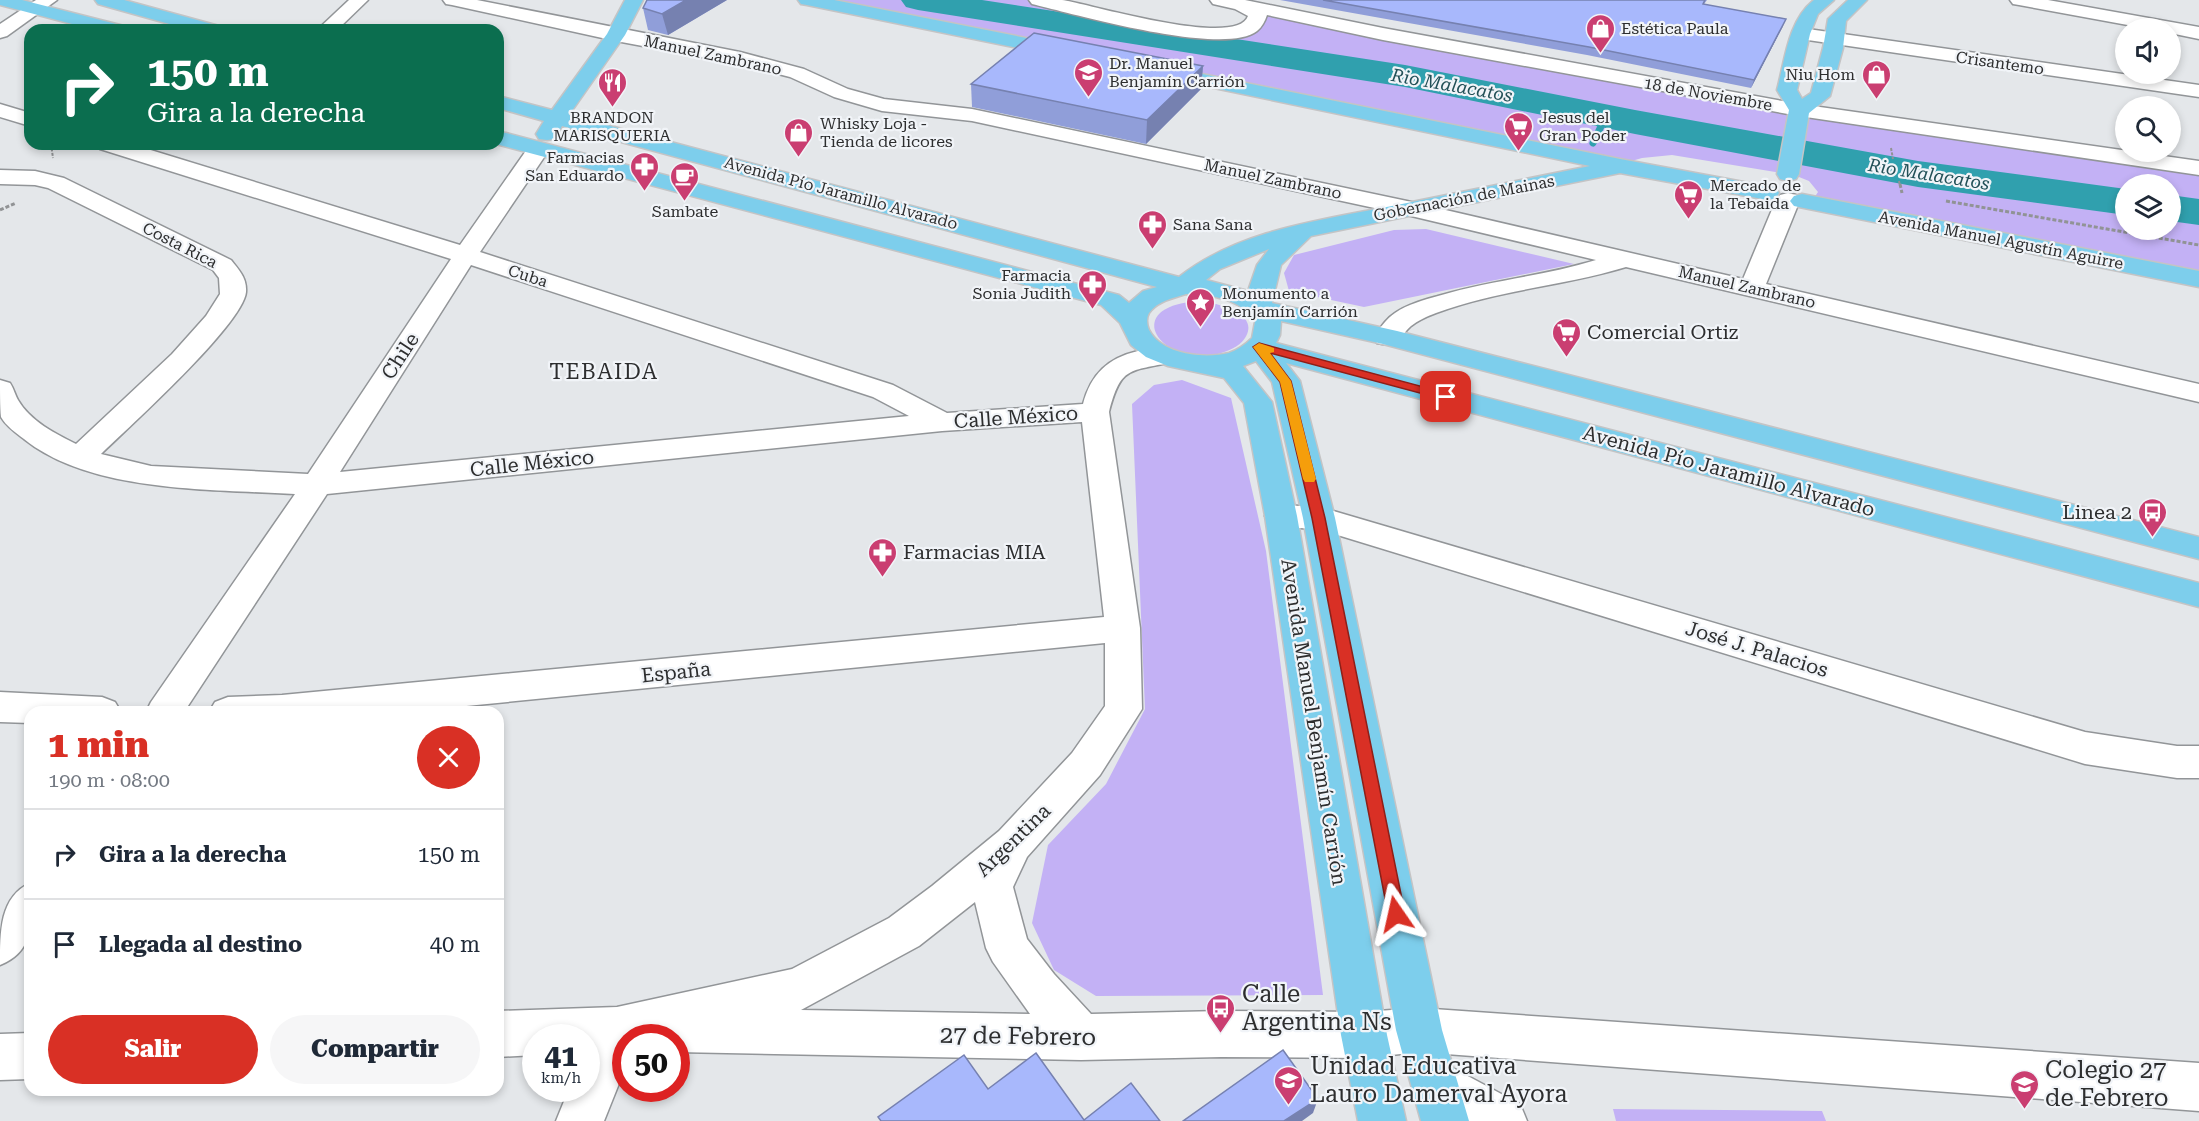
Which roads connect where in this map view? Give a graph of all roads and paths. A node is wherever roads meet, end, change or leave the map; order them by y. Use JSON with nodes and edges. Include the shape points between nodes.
{"nodes":[{"id":1,"x":1,"y":0,"type":"edge"},
{"id":2,"x":104,"y":0,"type":"edge"},
{"id":3,"x":359,"y":0,"type":"edge"},
{"id":4,"x":452,"y":0,"type":"edge"},
{"id":5,"x":634,"y":0,"type":"edge"},
{"id":6,"x":807,"y":0,"type":"edge"},
{"id":7,"x":1038,"y":0,"type":"edge"},
{"id":8,"x":1220,"y":0,"type":"edge"},
{"id":9,"x":1825,"y":0,"type":"edge"},
{"id":10,"x":1858,"y":0,"type":"edge"},
{"id":11,"x":2019,"y":0,"type":"edge"},
{"id":12,"x":43,"y":4,"type":"edge"},
{"id":13,"x":1242,"y":6,"type":"junction"},
{"id":14,"x":100,"y":24,"type":"edge"},
{"id":15,"x":190,"y":24,"type":"edge"},
{"id":16,"x":333,"y":24,"type":"edge"},
{"id":17,"x":0,"y":32,"type":"edge"},
{"id":18,"x":2199,"y":33,"type":"edge"},
{"id":19,"x":1801,"y":34,"type":"junction"},
{"id":20,"x":616,"y":35,"type":"junction"},
{"id":21,"x":1834,"y":40,"type":"junction"},
{"id":22,"x":1092,"y":57,"type":"edge"},
{"id":23,"x":1139,"y":67,"type":"edge"},
{"id":24,"x":2199,"y":91,"type":"edge"},
{"id":25,"x":504,"y":104,"type":"edge"},
{"id":26,"x":0,"y":111,"type":"edge"},
{"id":27,"x":1799,"y":114,"type":"junction"},
{"id":28,"x":557,"y":117,"type":"junction"},
{"id":29,"x":24,"y":118,"type":"edge"},
{"id":30,"x":504,"y":140,"type":"edge"},
{"id":31,"x":128,"y":150,"type":"edge"},
{"id":32,"x":538,"y":150,"type":"junction"},
{"id":33,"x":1620,"y":166,"type":"junction"},
{"id":34,"x":1743,"y":167,"type":"dead end"},
{"id":35,"x":2199,"y":168,"type":"edge"},
{"id":36,"x":0,"y":177,"type":"edge"},
{"id":37,"x":1899,"y":181,"type":"dead end"},
{"id":38,"x":1783,"y":183,"type":"junction"},
{"id":39,"x":1902,"y":193,"type":"dead end"},
{"id":40,"x":1936,"y":199,"type":"dead end"},
{"id":41,"x":1407,"y":208,"type":"junction"},
{"id":42,"x":1307,"y":230,"type":"junction"},
{"id":43,"x":2199,"y":245,"type":"edge"},
{"id":44,"x":465,"y":256,"type":"junction"},
{"id":45,"x":1626,"y":259,"type":"junction"},
{"id":46,"x":2199,"y":279,"type":"edge"},
{"id":47,"x":1183,"y":286,"type":"junction"},
{"id":48,"x":1752,"y":287,"type":"junction"},
{"id":49,"x":1258,"y":308,"type":"junction"},
{"id":50,"x":1133,"y":320,"type":"junction"},
{"id":51,"x":1387,"y":337,"type":"junction"},
{"id":52,"x":1259,"y":347,"type":"junction"},
{"id":53,"x":1177,"y":360,"type":"junction"},
{"id":54,"x":0,"y":389,"type":"edge"},
{"id":55,"x":2199,"y":393,"type":"edge"},
{"id":56,"x":1095,"y":412,"type":"junction"},
{"id":57,"x":942,"y":422,"type":"junction"},
{"id":58,"x":79,"y":458,"type":"junction"},
{"id":59,"x":317,"y":485,"type":"junction"},
{"id":60,"x":1281,"y":516,"type":"junction"},
{"id":61,"x":1319,"y":518,"type":"junction"},
{"id":62,"x":2199,"y":548,"type":"edge"},
{"id":63,"x":2199,"y":595,"type":"edge"},
{"id":64,"x":1123,"y":628,"type":"junction"},
{"id":65,"x":168,"y":706,"type":"edge"},
{"id":66,"x":323,"y":706,"type":"edge"},
{"id":67,"x":0,"y":707,"type":"edge"},
{"id":68,"x":24,"y":708,"type":"edge"},
{"id":69,"x":2199,"y":762,"type":"edge"},
{"id":70,"x":1013,"y":844,"type":"junction"},
{"id":71,"x":24,"y":911,"type":"edge"},
{"id":72,"x":0,"y":945,"type":"edge"},
{"id":73,"x":640,"y":1024,"type":"edge"},
{"id":74,"x":612,"y":1029,"type":"edge"},
{"id":75,"x":690,"y":1030,"type":"edge"},
{"id":76,"x":1419,"y":1030,"type":"junction"},
{"id":77,"x":504,"y":1035,"type":"edge"},
{"id":78,"x":1364,"y":1035,"type":"junction"},
{"id":79,"x":1081,"y":1037,"type":"junction"},
{"id":80,"x":612,"y":1041,"type":"edge"},
{"id":81,"x":24,"y":1056,"type":"edge"},
{"id":82,"x":0,"y":1057,"type":"edge"},
{"id":83,"x":2199,"y":1088,"type":"edge"},
{"id":84,"x":1440,"y":1102,"type":"edge"},
{"id":85,"x":580,"y":1121,"type":"edge"},
{"id":86,"x":1382,"y":1121,"type":"edge"},
{"id":87,"x":1503,"y":1121,"type":"edge"}],
"edges":[{"from":1,"to":12,"type":"main road"},
{"from":2,"to":15,"type":"main road"},
{"from":3,"to":16,"type":"street"},
{"from":4,"to":20,"type":"street","name":"Manuel Zambrano"},
{"from":5,"to":20,"type":"main road","name":"Chile"},
{"from":6,"to":22,"type":"main road"},
{"from":7,"to":13,"type":"street","via":[[1213,33],[1247,30],[1255,23],[1258,14]]},
{"from":8,"to":13,"type":"street","name":"18 de Noviembre"},
{"from":9,"to":19,"type":"main road","via":[[1810,12]]},
{"from":10,"to":21,"type":"main road","via":[[1836,19]]},
{"from":11,"to":18,"type":"street"},
{"from":12,"to":14,"type":"main road"},
{"from":12,"to":17,"type":"street"},
{"from":13,"to":27,"type":"street","name":"18 de Noviembre"},
{"from":19,"to":21,"type":"street","name":"Crisantemo"},
{"from":19,"to":27,"type":"main road","via":[[1786,90]]},
{"from":20,"to":28,"type":"main road","name":"Chile"},
{"from":20,"to":41,"type":"street","name":"Manuel Zambrano","via":[[798,73],[841,93],[882,105],[972,115]]},
{"from":21,"to":24,"type":"street","name":"Crisantemo"},
{"from":21,"to":27,"type":"main road","via":[[1820,96]]},
{"from":23,"to":33,"type":"main road","name":"Avenida Manuel Agustín Aguirre"},
{"from":25,"to":28,"type":"main road","name":"Avenida Pío Jaramillo Alvarado"},
{"from":26,"to":29,"type":"street"},
{"from":27,"to":35,"type":"street","name":"18 de Noviembre"},
{"from":27,"to":38,"type":"main road"},
{"from":28,"to":32,"type":"main road","name":"Chile"},
{"from":28,"to":47,"type":"main road","name":"Avenida Pío Jaramillo Alvarado"},
{"from":30,"to":32,"type":"main road","name":"Avenida Pío Jaramillo Alvarado"},
{"from":31,"to":44,"type":"street","name":"Cuba"},
{"from":32,"to":44,"type":"street","name":"Chile"},
{"from":32,"to":50,"type":"main road","name":"Avenida Pío Jaramillo Alvarado","via":[[1110,300]]},
{"from":33,"to":34,"type":"main road","name":"Gobernación de Mainas","via":[[1641,158],[1672,155]]},
{"from":33,"to":38,"type":"main road","name":"Avenida Manuel Agustín Aguirre"},
{"from":33,"to":41,"type":"main road","name":"Gobernación de Mainas"},
{"from":36,"to":58,"type":"street","name":"Costa Rica","via":[[56,183],[222,265],[232,277],[233,294],[216,321],[182,360]]},
{"from":37,"to":39,"type":"path"},
{"from":38,"to":46,"type":"main road","name":"Avenida Manuel Agustín Aguirre"},
{"from":38,"to":48,"type":"street"},
{"from":40,"to":43,"type":"path"},
{"from":41,"to":42,"type":"main road","name":"Gobernación de Mainas"},
{"from":41,"to":45,"type":"street","name":"Manuel Zambrano"},
{"from":42,"to":47,"type":"main road","name":"Gobernación de Mainas","via":[[1211,264]]},
{"from":42,"to":49,"type":"main road","via":[[1269,263]]},
{"from":44,"to":57,"type":"street","name":"Cuba","via":[[883,391]]},
{"from":44,"to":59,"type":"street","name":"Chile"},
{"from":45,"to":48,"type":"street","name":"Manuel Zambrano"},
{"from":45,"to":51,"type":"street","via":[[1426,308],[1402,319]]},
{"from":47,"to":49,"type":"main road","via":[[1224,290]]},
{"from":47,"to":50,"type":"main road","via":[[1149,300]]},
{"from":48,"to":55,"type":"street","name":"Manuel Zambrano"},
{"from":49,"to":51,"type":"main road"},
{"from":49,"to":52,"type":"main road","via":[[1267,321],[1267,334]]},
{"from":50,"to":53,"type":"main road","via":[[1139,340],[1148,349]]},
{"from":51,"to":62,"type":"main road"},
{"from":52,"to":53,"type":"main road","via":[[1238,359],[1216,364]]},
{"from":52,"to":61,"type":"main road","name":"Avenida Manuel Benjamín Carrión","via":[[1286,381]]},
{"from":52,"to":63,"type":"main road","name":"Avenida Pío Jaramillo Alvarado"},
{"from":53,"to":56,"type":"street","name":"Argentina","via":[[1137,358],[1113,371],[1101,387]]},
{"from":53,"to":60,"type":"main road","name":"Avenida Manuel Benjamín Carrión","via":[[1233,372],[1258,402]]},
{"from":54,"to":58,"type":"street","name":"Calle México","via":[[5,403],[21,422],[44,440]]},
{"from":56,"to":57,"type":"street","name":"Calle México"},
{"from":56,"to":64,"type":"street","name":"Argentina"},
{"from":57,"to":59,"type":"street","name":"Calle México"},
{"from":58,"to":59,"type":"street","name":"Calle México","via":[[151,477]]},
{"from":59,"to":65,"type":"street","name":"Chile"},
{"from":60,"to":61,"type":"street","name":"José J. Palacios"},
{"from":60,"to":78,"type":"main road","name":"Avenida Manuel Benjamín Carrión"},
{"from":61,"to":69,"type":"street","name":"José J. Palacios","via":[[2085,748]]},
{"from":61,"to":76,"type":"main road","name":"Avenida Manuel Benjamín Carrión"},
{"from":64,"to":66,"type":"street","name":"España"},
{"from":64,"to":70,"type":"street","name":"Argentina","via":[[1123,709],[1086,764]]},
{"from":67,"to":68,"type":"street"},
{"from":70,"to":73,"type":"street","name":"Argentina","via":[[904,932],[799,989]]},
{"from":70,"to":79,"type":"street","via":[[992,887],[1008,948]]},
{"from":71,"to":72,"type":"street"},
{"from":74,"to":77,"type":"street","name":"Argentina"},
{"from":75,"to":79,"type":"street","name":"27 de Febrero"},
{"from":76,"to":78,"type":"street","name":"27 de Febrero"},
{"from":76,"to":83,"type":"street","name":"27 de Febrero"},
{"from":76,"to":84,"type":"main road","name":"Avenida Manuel Benjamín Carrión"},
{"from":78,"to":79,"type":"street","name":"27 de Febrero"},
{"from":78,"to":86,"type":"main road","name":"Avenida Manuel Benjamín Carrión"},
{"from":80,"to":85,"type":"street"},
{"from":81,"to":82,"type":"street"},
{"from":84,"to":87,"type":"street"}]}
